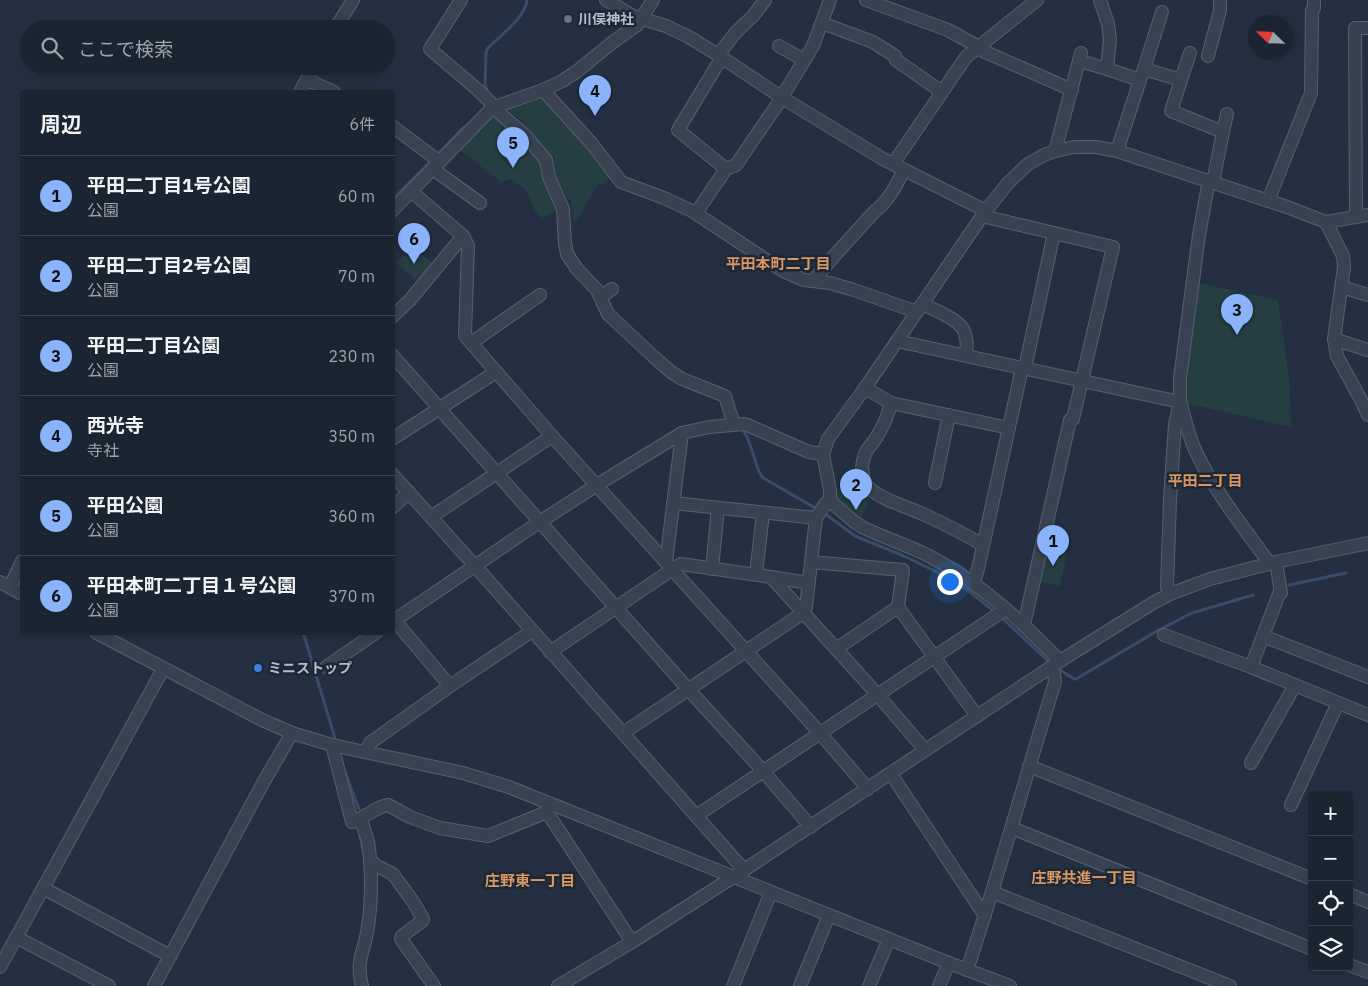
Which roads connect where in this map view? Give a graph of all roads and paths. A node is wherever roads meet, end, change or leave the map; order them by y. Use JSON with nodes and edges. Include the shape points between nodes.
{"nodes":[{"id":1,"x":353,"y":0,"type":"edge"},
{"id":2,"x":461,"y":0,"type":"edge"},
{"id":3,"x":606,"y":0,"type":"edge"},
{"id":4,"x":653,"y":0,"type":"edge"},
{"id":5,"x":764,"y":0,"type":"edge"},
{"id":6,"x":830,"y":0,"type":"edge"},
{"id":7,"x":866,"y":0,"type":"edge"},
{"id":8,"x":1038,"y":0,"type":"edge"},
{"id":9,"x":1100,"y":0,"type":"edge"},
{"id":10,"x":1220,"y":0,"type":"edge"},
{"id":11,"x":1314,"y":0,"type":"edge"},
{"id":12,"x":1162,"y":12,"type":"dead end"},
{"id":13,"x":641,"y":18,"type":"junction"},
{"id":14,"x":341,"y":20,"type":"edge"},
{"id":15,"x":822,"y":23,"type":"junction"},
{"id":16,"x":1368,"y":28,"type":"edge"},
{"id":17,"x":779,"y":46,"type":"dead end"},
{"id":18,"x":979,"y":47,"type":"junction"},
{"id":19,"x":1190,"y":53,"type":"dead end"},
{"id":20,"x":720,"y":56,"type":"junction"},
{"id":21,"x":1208,"y":56,"type":"dead end"},
{"id":22,"x":804,"y":60,"type":"junction"},
{"id":23,"x":1107,"y":69,"type":"junction"},
{"id":24,"x":1142,"y":74,"type":"junction"},
{"id":25,"x":310,"y":75,"type":"edge"},
{"id":26,"x":308,"y":80,"type":"junction"},
{"id":27,"x":1181,"y":80,"type":"junction"},
{"id":28,"x":1362,"y":86,"type":"edge"},
{"id":29,"x":301,"y":90,"type":"edge"},
{"id":30,"x":330,"y":90,"type":"edge"},
{"id":31,"x":543,"y":90,"type":"junction"},
{"id":32,"x":1072,"y":90,"type":"junction"},
{"id":33,"x":942,"y":92,"type":"junction"},
{"id":34,"x":781,"y":97,"type":"junction"},
{"id":35,"x":492,"y":104,"type":"junction"},
{"id":36,"x":1227,"y":114,"type":"dead end"},
{"id":37,"x":395,"y":129,"type":"edge"},
{"id":38,"x":1223,"y":132,"type":"junction"},
{"id":39,"x":1055,"y":151,"type":"junction"},
{"id":40,"x":1117,"y":151,"type":"junction"},
{"id":41,"x":1362,"y":152,"type":"edge"},
{"id":42,"x":435,"y":162,"type":"junction"},
{"id":43,"x":899,"y":167,"type":"junction"},
{"id":44,"x":726,"y":169,"type":"junction"},
{"id":45,"x":1211,"y":181,"type":"junction"},
{"id":46,"x":411,"y":191,"type":"junction"},
{"id":47,"x":1268,"y":201,"type":"junction"},
{"id":48,"x":480,"y":203,"type":"dead end"},
{"id":49,"x":395,"y":208,"type":"edge"},
{"id":50,"x":984,"y":213,"type":"junction"},
{"id":51,"x":696,"y":214,"type":"junction"},
{"id":52,"x":1362,"y":216,"type":"edge"},
{"id":53,"x":1326,"y":222,"type":"junction"},
{"id":54,"x":1054,"y":233,"type":"junction"},
{"id":55,"x":463,"y":236,"type":"junction"},
{"id":56,"x":813,"y":281,"type":"junction"},
{"id":57,"x":1342,"y":287,"type":"junction"},
{"id":58,"x":612,"y":289,"type":"dead end"},
{"id":59,"x":540,"y":295,"type":"dead end"},
{"id":60,"x":1368,"y":295,"type":"edge"},
{"id":61,"x":601,"y":297,"type":"junction"},
{"id":62,"x":920,"y":308,"type":"junction"},
{"id":63,"x":395,"y":314,"type":"edge"},
{"id":64,"x":1334,"y":340,"type":"junction"},
{"id":65,"x":897,"y":341,"type":"junction"},
{"id":66,"x":471,"y":343,"type":"junction"},
{"id":67,"x":1368,"y":350,"type":"edge"},
{"id":68,"x":966,"y":356,"type":"junction"},
{"id":69,"x":395,"y":358,"type":"edge"},
{"id":70,"x":1023,"y":368,"type":"junction"},
{"id":71,"x":496,"y":372,"type":"junction"},
{"id":72,"x":1081,"y":381,"type":"junction"},
{"id":73,"x":865,"y":388,"type":"junction"},
{"id":74,"x":1180,"y":402,"type":"junction"},
{"id":75,"x":891,"y":403,"type":"junction"},
{"id":76,"x":440,"y":408,"type":"junction"},
{"id":77,"x":1368,"y":415,"type":"edge"},
{"id":78,"x":949,"y":416,"type":"junction"},
{"id":79,"x":740,"y":424,"type":"junction"},
{"id":80,"x":1009,"y":428,"type":"junction"},
{"id":81,"x":682,"y":433,"type":"junction"},
{"id":82,"x":552,"y":436,"type":"junction"},
{"id":83,"x":395,"y":437,"type":"edge"},
{"id":84,"x":823,"y":454,"type":"junction"},
{"id":85,"x":496,"y":473,"type":"junction"},
{"id":86,"x":395,"y":477,"type":"edge"},
{"id":87,"x":935,"y":483,"type":"dead end"},
{"id":88,"x":597,"y":485,"type":"junction"},
{"id":89,"x":409,"y":492,"type":"junction"},
{"id":90,"x":673,"y":503,"type":"junction"},
{"id":91,"x":395,"y":505,"type":"edge"},
{"id":92,"x":718,"y":508,"type":"junction"},
{"id":93,"x":823,"y":509,"type":"junction"},
{"id":94,"x":762,"y":512,"type":"junction"},
{"id":95,"x":431,"y":517,"type":"junction"},
{"id":96,"x":541,"y":521,"type":"junction"},
{"id":97,"x":1368,"y":543,"type":"edge"},
{"id":98,"x":983,"y":545,"type":"junction"},
{"id":99,"x":812,"y":562,"type":"junction"},
{"id":100,"x":1273,"y":563,"type":"junction"},
{"id":101,"x":20,"y":564,"type":"edge"},
{"id":102,"x":669,"y":565,"type":"junction"},
{"id":103,"x":476,"y":566,"type":"junction"},
{"id":104,"x":712,"y":569,"type":"junction"},
{"id":105,"x":756,"y":574,"type":"junction"},
{"id":106,"x":771,"y":577,"type":"junction"},
{"id":107,"x":974,"y":582,"type":"junction"},
{"id":108,"x":809,"y":583,"type":"junction"},
{"id":109,"x":5,"y":584,"type":"edge"},
{"id":110,"x":20,"y":593,"type":"edge"},
{"id":111,"x":1170,"y":594,"type":"junction"},
{"id":112,"x":616,"y":607,"type":"junction"},
{"id":113,"x":898,"y":607,"type":"junction"},
{"id":114,"x":1006,"y":609,"type":"junction"},
{"id":115,"x":803,"y":613,"type":"junction"},
{"id":116,"x":395,"y":621,"type":"edge"},
{"id":117,"x":395,"y":623,"type":"edge"},
{"id":118,"x":1024,"y":625,"type":"junction"},
{"id":119,"x":532,"y":631,"type":"junction"},
{"id":120,"x":101,"y":635,"type":"edge"},
{"id":121,"x":372,"y":635,"type":"edge"},
{"id":122,"x":1164,"y":635,"type":"dead end"},
{"id":123,"x":1263,"y":636,"type":"junction"},
{"id":124,"x":836,"y":649,"type":"junction"},
{"id":125,"x":746,"y":651,"type":"junction"},
{"id":126,"x":550,"y":652,"type":"junction"},
{"id":127,"x":934,"y":658,"type":"junction"},
{"id":128,"x":1055,"y":665,"type":"junction"},
{"id":129,"x":326,"y":666,"type":"dead end"},
{"id":130,"x":1251,"y":668,"type":"junction"},
{"id":131,"x":164,"y":669,"type":"junction"},
{"id":132,"x":1368,"y":677,"type":"edge"},
{"id":133,"x":1295,"y":685,"type":"junction"},
{"id":134,"x":450,"y":686,"type":"junction"},
{"id":135,"x":688,"y":689,"type":"junction"},
{"id":136,"x":877,"y":694,"type":"junction"},
{"id":137,"x":1338,"y":703,"type":"junction"},
{"id":138,"x":1368,"y":715,"type":"edge"},
{"id":139,"x":976,"y":716,"type":"junction"},
{"id":140,"x":292,"y":733,"type":"junction"},
{"id":141,"x":623,"y":733,"type":"junction"},
{"id":142,"x":820,"y":733,"type":"junction"},
{"id":143,"x":332,"y":745,"type":"junction"},
{"id":144,"x":925,"y":750,"type":"junction"},
{"id":145,"x":366,"y":752,"type":"junction"},
{"id":146,"x":1251,"y":763,"type":"dead end"},
{"id":147,"x":1029,"y":766,"type":"junction"},
{"id":148,"x":763,"y":771,"type":"junction"},
{"id":149,"x":890,"y":774,"type":"junction"},
{"id":150,"x":868,"y":789,"type":"junction"},
{"id":151,"x":1291,"y":806,"type":"dead end"},
{"id":152,"x":548,"y":807,"type":"junction"},
{"id":153,"x":696,"y":816,"type":"junction"},
{"id":154,"x":356,"y":821,"type":"junction"},
{"id":155,"x":811,"y":827,"type":"junction"},
{"id":156,"x":1012,"y":828,"type":"junction"},
{"id":157,"x":370,"y":860,"type":"junction"},
{"id":158,"x":744,"y":870,"type":"junction"},
{"id":159,"x":732,"y":877,"type":"junction"},
{"id":160,"x":1308,"y":877,"type":"edge"},
{"id":161,"x":43,"y":888,"type":"junction"},
{"id":162,"x":771,"y":892,"type":"junction"},
{"id":163,"x":992,"y":892,"type":"junction"},
{"id":164,"x":1353,"y":896,"type":"edge"},
{"id":165,"x":1368,"y":902,"type":"edge"},
{"id":166,"x":829,"y":915,"type":"junction"},
{"id":167,"x":985,"y":916,"type":"junction"},
{"id":168,"x":16,"y":937,"type":"junction"},
{"id":169,"x":888,"y":939,"type":"junction"},
{"id":170,"x":632,"y":942,"type":"junction"},
{"id":171,"x":1308,"y":948,"type":"edge"},
{"id":172,"x":170,"y":956,"type":"junction"},
{"id":173,"x":948,"y":963,"type":"junction"},
{"id":174,"x":1353,"y":966,"type":"edge"},
{"id":175,"x":0,"y":967,"type":"edge"},
{"id":176,"x":967,"y":970,"type":"junction"},
{"id":177,"x":1368,"y":972,"type":"edge"},
{"id":178,"x":108,"y":986,"type":"edge"},
{"id":179,"x":154,"y":986,"type":"edge"},
{"id":180,"x":362,"y":986,"type":"edge"},
{"id":181,"x":434,"y":986,"type":"edge"},
{"id":182,"x":558,"y":986,"type":"edge"},
{"id":183,"x":733,"y":986,"type":"edge"},
{"id":184,"x":800,"y":986,"type":"edge"},
{"id":185,"x":869,"y":986,"type":"edge"},
{"id":186,"x":939,"y":986,"type":"edge"},
{"id":187,"x":1010,"y":986,"type":"edge"},
{"id":188,"x":1230,"y":986,"type":"edge"}],
"edges":[{"from":1,"to":14,"type":"street"},
{"from":2,"to":35,"type":"street","via":[[430,49]]},
{"from":3,"to":13,"type":"street"},
{"from":4,"to":13,"type":"street"},
{"from":5,"to":20,"type":"street"},
{"from":6,"to":15,"type":"street"},
{"from":7,"to":18,"type":"street","via":[[948,30]]},
{"from":8,"to":18,"type":"street"},
{"from":9,"to":23,"type":"street","via":[[1110,39]]},
{"from":10,"to":21,"type":"street"},
{"from":11,"to":47,"type":"street","via":[[1311,93]]},
{"from":12,"to":24,"type":"street"},
{"from":13,"to":20,"type":"street","via":[[682,34]]},
{"from":13,"to":31,"type":"street","via":[[637,25],[576,72]]},
{"from":15,"to":22,"type":"street"},
{"from":15,"to":33,"type":"street","via":[[873,42]]},
{"from":16,"to":28,"type":"street","via":[[1355,28]]},
{"from":17,"to":22,"type":"street"},
{"from":18,"to":32,"type":"street"},
{"from":18,"to":33,"type":"street","via":[[966,57]]},
{"from":19,"to":27,"type":"street"},
{"from":20,"to":34,"type":"street"},
{"from":20,"to":44,"type":"street","via":[[678,130]]},
{"from":22,"to":34,"type":"street"},
{"from":23,"to":24,"type":"street"},
{"from":23,"to":32,"type":"street","via":[[1081,57]]},
{"from":24,"to":27,"type":"street"},
{"from":24,"to":40,"type":"street"},
{"from":25,"to":26,"type":"street"},
{"from":26,"to":29,"type":"street"},
{"from":26,"to":30,"type":"street"},
{"from":27,"to":38,"type":"street","via":[[1171,111]]},
{"from":28,"to":41,"type":"street"},
{"from":31,"to":35,"type":"street"},
{"from":31,"to":51,"type":"street","via":[[621,182]]},
{"from":32,"to":39,"type":"street"},
{"from":33,"to":43,"type":"street"},
{"from":34,"to":43,"type":"street"},
{"from":34,"to":44,"type":"street","via":[[736,164]]},
{"from":35,"to":42,"type":"street","via":[[492,108]]},
{"from":35,"to":61,"type":"street","via":[[546,160],[549,177],[564,209],[567,254]]},
{"from":36,"to":38,"type":"street"},
{"from":37,"to":42,"type":"street"},
{"from":38,"to":45,"type":"street"},
{"from":39,"to":40,"type":"street","via":[[1096,147]]},
{"from":39,"to":50,"type":"street","via":[[1018,172]]},
{"from":40,"to":45,"type":"street"},
{"from":41,"to":52,"type":"street"},
{"from":42,"to":46,"type":"street"},
{"from":42,"to":48,"type":"street"},
{"from":43,"to":50,"type":"street"},
{"from":43,"to":56,"type":"street","via":[[894,189],[882,206]]},
{"from":44,"to":51,"type":"street"},
{"from":45,"to":47,"type":"street"},
{"from":45,"to":74,"type":"street","via":[[1198,234],[1180,378]]},
{"from":46,"to":49,"type":"street"},
{"from":46,"to":55,"type":"street"},
{"from":47,"to":53,"type":"street"},
{"from":50,"to":54,"type":"street"},
{"from":50,"to":62,"type":"street"},
{"from":51,"to":56,"type":"street","via":[[783,271]]},
{"from":52,"to":53,"type":"street"},
{"from":53,"to":57,"type":"street","via":[[1343,256]]},
{"from":54,"to":70,"type":"street"},
{"from":54,"to":72,"type":"street","via":[[1112,247]]},
{"from":55,"to":63,"type":"street"},
{"from":55,"to":66,"type":"street","via":[[468,246],[465,336]]},
{"from":56,"to":62,"type":"street"},
{"from":57,"to":60,"type":"street"},
{"from":57,"to":64,"type":"street"},
{"from":58,"to":61,"type":"street"},
{"from":59,"to":66,"type":"street"},
{"from":61,"to":79,"type":"street","via":[[608,314],[671,372],[725,396]]},
{"from":62,"to":65,"type":"street"},
{"from":62,"to":68,"type":"street","via":[[954,321],[964,329]]},
{"from":64,"to":67,"type":"street"},
{"from":64,"to":77,"type":"street","via":[[1337,356]]},
{"from":65,"to":68,"type":"street"},
{"from":65,"to":73,"type":"street"},
{"from":66,"to":71,"type":"street"},
{"from":68,"to":70,"type":"street"},
{"from":69,"to":76,"type":"street"},
{"from":70,"to":72,"type":"street"},
{"from":70,"to":80,"type":"street"},
{"from":71,"to":76,"type":"street"},
{"from":71,"to":82,"type":"street"},
{"from":72,"to":74,"type":"street"},
{"from":72,"to":118,"type":"street"},
{"from":73,"to":75,"type":"street"},
{"from":73,"to":84,"type":"street","via":[[828,439]]},
{"from":74,"to":100,"type":"street","via":[[1195,450],[1209,476]]},
{"from":74,"to":111,"type":"street","via":[[1175,424],[1170,500],[1167,587]]},
{"from":75,"to":78,"type":"street"},
{"from":75,"to":98,"type":"street","via":[[862,463],[869,489]]},
{"from":76,"to":83,"type":"street"},
{"from":76,"to":85,"type":"street"},
{"from":78,"to":80,"type":"street"},
{"from":78,"to":87,"type":"street"},
{"from":79,"to":81,"type":"street"},
{"from":79,"to":84,"type":"street","via":[[809,452]]},
{"from":80,"to":98,"type":"street"},
{"from":81,"to":88,"type":"street"},
{"from":81,"to":90,"type":"street"},
{"from":82,"to":85,"type":"street"},
{"from":82,"to":88,"type":"street"},
{"from":84,"to":93,"type":"street","via":[[830,490]]},
{"from":85,"to":95,"type":"street"},
{"from":85,"to":96,"type":"street"},
{"from":86,"to":89,"type":"street"},
{"from":88,"to":96,"type":"street"},
{"from":88,"to":102,"type":"street"},
{"from":89,"to":91,"type":"street"},
{"from":89,"to":95,"type":"street"},
{"from":90,"to":92,"type":"street"},
{"from":90,"to":102,"type":"street"},
{"from":92,"to":94,"type":"street"},
{"from":92,"to":104,"type":"street"},
{"from":93,"to":94,"type":"street"},
{"from":93,"to":99,"type":"street"},
{"from":93,"to":107,"type":"street","via":[[928,555]]},
{"from":94,"to":105,"type":"street"},
{"from":95,"to":103,"type":"street"},
{"from":96,"to":103,"type":"street"},
{"from":96,"to":112,"type":"street"},
{"from":97,"to":100,"type":"street"},
{"from":98,"to":107,"type":"street"},
{"from":99,"to":108,"type":"street"},
{"from":99,"to":113,"type":"street","via":[[903,570]]},
{"from":100,"to":111,"type":"street","via":[[1210,579]]},
{"from":100,"to":123,"type":"street","via":[[1281,593]]},
{"from":101,"to":109,"type":"street"},
{"from":102,"to":104,"type":"street"},
{"from":102,"to":112,"type":"street"},
{"from":102,"to":125,"type":"street"},
{"from":103,"to":116,"type":"street"},
{"from":103,"to":119,"type":"street"},
{"from":104,"to":105,"type":"street"},
{"from":105,"to":106,"type":"street"},
{"from":106,"to":108,"type":"street"},
{"from":106,"to":115,"type":"street"},
{"from":107,"to":114,"type":"street"},
{"from":108,"to":115,"type":"street"},
{"from":109,"to":110,"type":"street"},
{"from":111,"to":128,"type":"street"},
{"from":112,"to":126,"type":"street"},
{"from":112,"to":135,"type":"street"},
{"from":113,"to":124,"type":"street"},
{"from":113,"to":127,"type":"street"},
{"from":114,"to":118,"type":"street"},
{"from":114,"to":127,"type":"street"},
{"from":115,"to":124,"type":"street"},
{"from":115,"to":125,"type":"street"},
{"from":117,"to":134,"type":"street"},
{"from":118,"to":128,"type":"street"},
{"from":119,"to":126,"type":"street"},
{"from":119,"to":134,"type":"street"},
{"from":120,"to":131,"type":"street"},
{"from":121,"to":129,"type":"street"},
{"from":122,"to":130,"type":"street"},
{"from":123,"to":130,"type":"street"},
{"from":123,"to":132,"type":"street"},
{"from":124,"to":136,"type":"street"},
{"from":125,"to":135,"type":"street"},
{"from":125,"to":142,"type":"street"},
{"from":126,"to":141,"type":"street"},
{"from":127,"to":136,"type":"street"},
{"from":127,"to":139,"type":"street"},
{"from":128,"to":139,"type":"street"},
{"from":128,"to":147,"type":"street","via":[[1056,682]]},
{"from":130,"to":133,"type":"street"},
{"from":131,"to":140,"type":"street"},
{"from":131,"to":161,"type":"street"},
{"from":133,"to":137,"type":"street"},
{"from":133,"to":146,"type":"street"},
{"from":134,"to":145,"type":"street","via":[[370,743]]},
{"from":135,"to":141,"type":"street"},
{"from":135,"to":148,"type":"street"},
{"from":136,"to":142,"type":"street"},
{"from":136,"to":144,"type":"street"},
{"from":137,"to":138,"type":"street"},
{"from":137,"to":151,"type":"street"},
{"from":139,"to":144,"type":"street"},
{"from":140,"to":143,"type":"street"},
{"from":140,"to":172,"type":"street"},
{"from":141,"to":153,"type":"street"},
{"from":142,"to":148,"type":"street"},
{"from":142,"to":150,"type":"street"},
{"from":143,"to":145,"type":"street"},
{"from":143,"to":154,"type":"street"},
{"from":144,"to":149,"type":"street"},
{"from":145,"to":152,"type":"street","via":[[494,782]]},
{"from":147,"to":156,"type":"street"},
{"from":147,"to":160,"type":"street"},
{"from":148,"to":153,"type":"street"},
{"from":148,"to":155,"type":"street"},
{"from":149,"to":150,"type":"street"},
{"from":149,"to":167,"type":"street"},
{"from":150,"to":155,"type":"street"},
{"from":152,"to":154,"type":"street","via":[[488,836],[440,828],[388,805],[378,807]]},
{"from":152,"to":159,"type":"street"},
{"from":152,"to":170,"type":"street"},
{"from":153,"to":158,"type":"street"},
{"from":154,"to":157,"type":"street","via":[[367,840]]},
{"from":155,"to":158,"type":"street"},
{"from":156,"to":163,"type":"street"},
{"from":156,"to":171,"type":"street"},
{"from":157,"to":180,"type":"street","via":[[370,909],[359,965]]},
{"from":157,"to":181,"type":"street","via":[[393,874],[423,919],[401,939]]},
{"from":158,"to":159,"type":"street"},
{"from":159,"to":162,"type":"street"},
{"from":159,"to":170,"type":"street"},
{"from":161,"to":168,"type":"street"},
{"from":161,"to":172,"type":"street"},
{"from":162,"to":166,"type":"street"},
{"from":162,"to":183,"type":"street"},
{"from":163,"to":167,"type":"street"},
{"from":163,"to":188,"type":"street"},
{"from":164,"to":165,"type":"street"},
{"from":166,"to":169,"type":"street"},
{"from":166,"to":184,"type":"street"},
{"from":167,"to":176,"type":"street"},
{"from":168,"to":175,"type":"street"},
{"from":168,"to":178,"type":"street"},
{"from":169,"to":173,"type":"street"},
{"from":169,"to":185,"type":"street"},
{"from":170,"to":182,"type":"street"},
{"from":172,"to":179,"type":"street"},
{"from":173,"to":176,"type":"street"},
{"from":173,"to":186,"type":"street"},
{"from":174,"to":177,"type":"street"},
{"from":176,"to":187,"type":"street"}]}
